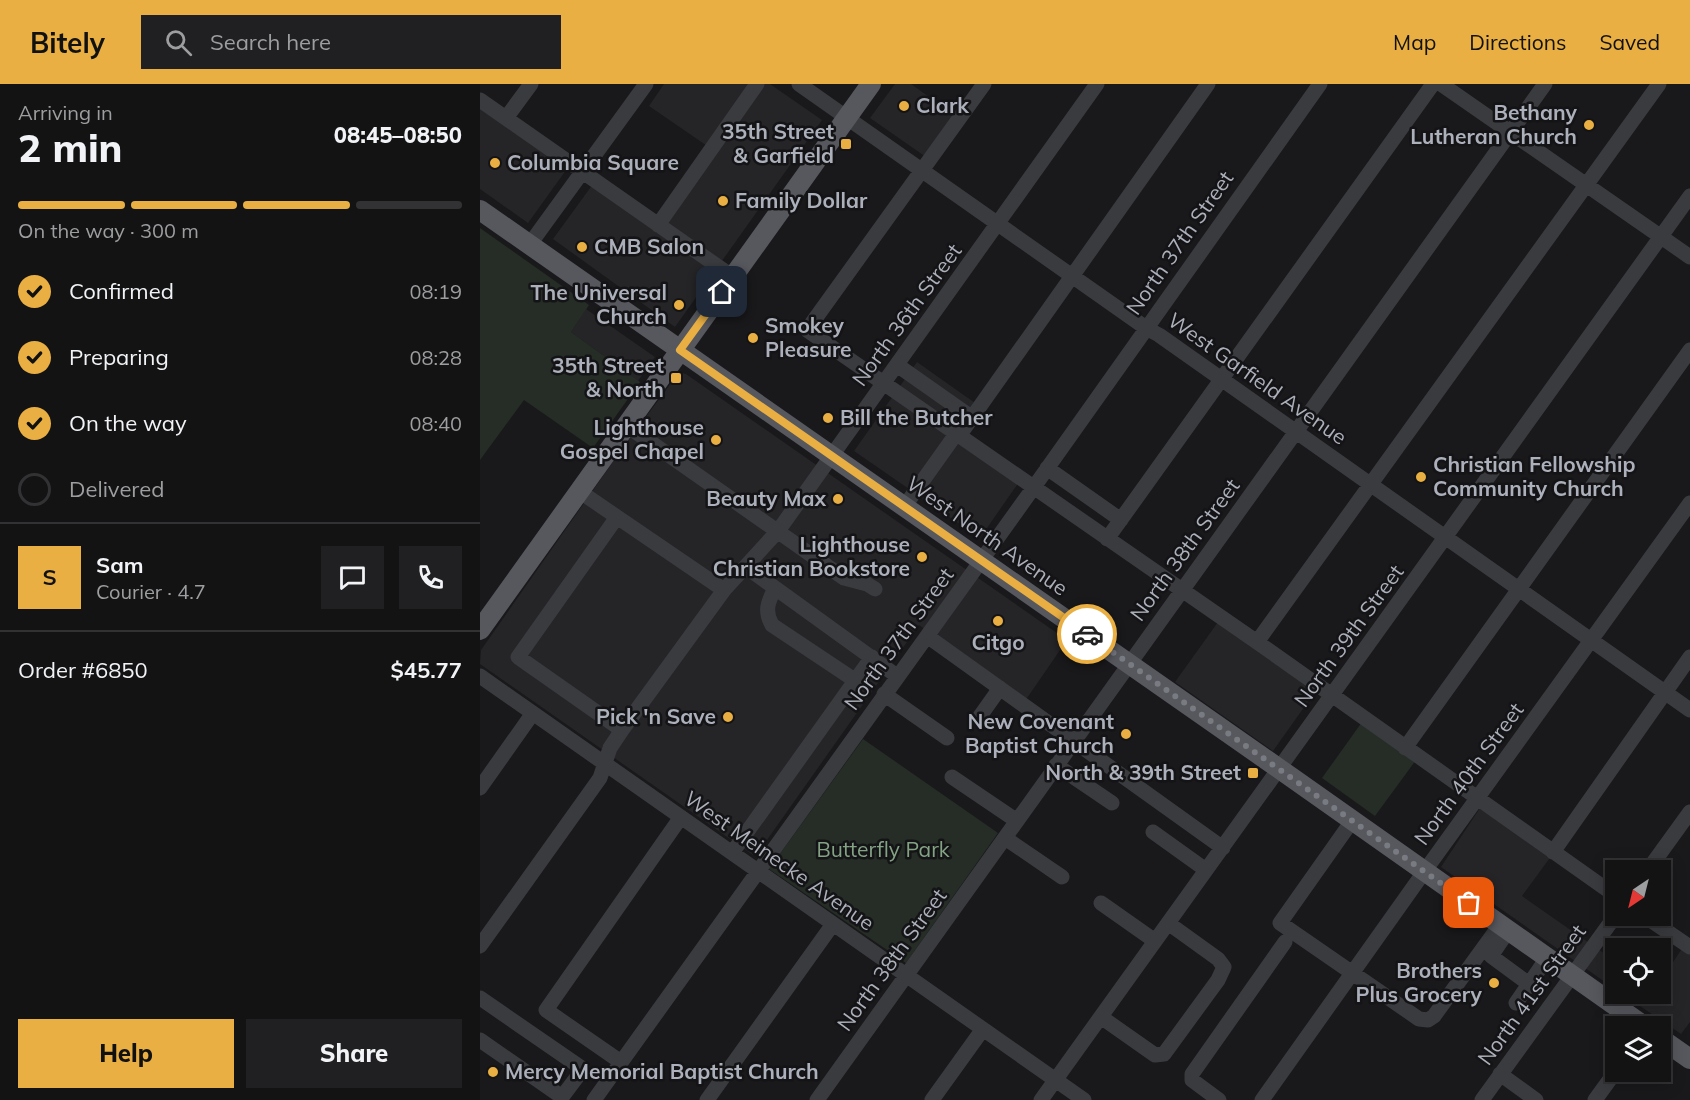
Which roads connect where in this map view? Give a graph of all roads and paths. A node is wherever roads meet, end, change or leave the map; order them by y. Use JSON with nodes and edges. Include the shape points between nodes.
{"nodes":[{"id":1,"x":531,"y":84,"type":"edge"},
{"id":2,"x":646,"y":84,"type":"edge"},
{"id":3,"x":758,"y":84,"type":"edge"},
{"id":4,"x":799,"y":84,"type":"edge"},
{"id":5,"x":871,"y":84,"type":"edge"},
{"id":6,"x":984,"y":84,"type":"edge"},
{"id":7,"x":1097,"y":84,"type":"edge"},
{"id":8,"x":1208,"y":84,"type":"edge"},
{"id":9,"x":1320,"y":84,"type":"edge"},
{"id":10,"x":1433,"y":84,"type":"edge"},
{"id":11,"x":1441,"y":84,"type":"edge"},
{"id":12,"x":1545,"y":84,"type":"edge"},
{"id":13,"x":1659,"y":84,"type":"edge"},
{"id":14,"x":480,"y":100,"type":"edge"},
{"id":15,"x":848,"y":117,"type":"junction"},
{"id":16,"x":506,"y":118,"type":"junction"},
{"id":17,"x":1511,"y":132,"type":"junction"},
{"id":18,"x":583,"y":171,"type":"junction"},
{"id":19,"x":923,"y":171,"type":"junction"},
{"id":20,"x":1586,"y":185,"type":"junction"},
{"id":21,"x":1690,"y":196,"type":"edge"},
{"id":22,"x":480,"y":210,"type":"edge"},
{"id":23,"x":998,"y":224,"type":"junction"},
{"id":24,"x":658,"y":225,"type":"junction"},
{"id":25,"x":1661,"y":237,"type":"junction"},
{"id":26,"x":530,"y":244,"type":"junction"},
{"id":27,"x":1690,"y":257,"type":"edge"},
{"id":28,"x":1071,"y":275,"type":"junction"},
{"id":29,"x":733,"y":277,"type":"junction"},
{"id":30,"x":1146,"y":328,"type":"junction"},
{"id":31,"x":680,"y":350,"type":"junction"},
{"id":32,"x":1690,"y":350,"type":"edge"},
{"id":33,"x":897,"y":365,"type":"junction"},
{"id":34,"x":1221,"y":379,"type":"junction"},
{"id":35,"x":883,"y":384,"type":"junction"},
{"id":36,"x":970,"y":417,"type":"junction"},
{"id":37,"x":626,"y":425,"type":"junction"},
{"id":38,"x":1295,"y":431,"type":"junction"},
{"id":39,"x":957,"y":435,"type":"junction"},
{"id":40,"x":831,"y":457,"type":"junction"},
{"id":41,"x":1047,"y":468,"type":"junction"},
{"id":42,"x":1371,"y":485,"type":"junction"},
{"id":43,"x":1034,"y":488,"type":"junction"},
{"id":44,"x":579,"y":491,"type":"junction"},
{"id":45,"x":1690,"y":503,"type":"edge"},
{"id":46,"x":904,"y":507,"type":"junction"},
{"id":47,"x":617,"y":517,"type":"junction"},
{"id":48,"x":1120,"y":520,"type":"junction"},
{"id":49,"x":778,"y":531,"type":"junction"},
{"id":50,"x":1446,"y":538,"type":"junction"},
{"id":51,"x":1107,"y":539,"type":"junction"},
{"id":52,"x":981,"y":560,"type":"junction"},
{"id":53,"x":746,"y":567,"type":"junction"},
{"id":54,"x":775,"y":588,"type":"junction"},
{"id":55,"x":875,"y":589,"type":"dead end"},
{"id":56,"x":1519,"y":589,"type":"junction"},
{"id":57,"x":724,"y":590,"type":"junction"},
{"id":58,"x":1182,"y":590,"type":"junction"},
{"id":59,"x":480,"y":630,"type":"edge"},
{"id":60,"x":927,"y":636,"type":"junction"},
{"id":61,"x":1592,"y":641,"type":"junction"},
{"id":62,"x":1257,"y":642,"type":"junction"},
{"id":63,"x":873,"y":657,"type":"junction"},
{"id":64,"x":1690,"y":657,"type":"edge"},
{"id":65,"x":1130,"y":664,"type":"junction"},
{"id":66,"x":480,"y":676,"type":"edge"},
{"id":67,"x":897,"y":676,"type":"junction"},
{"id":68,"x":856,"y":681,"type":"junction"},
{"id":69,"x":1000,"y":688,"type":"junction"},
{"id":70,"x":1665,"y":692,"type":"junction"},
{"id":71,"x":884,"y":694,"type":"junction"},
{"id":72,"x":1332,"y":696,"type":"junction"},
{"id":73,"x":1690,"y":710,"type":"edge"},
{"id":74,"x":533,"y":713,"type":"junction"},
{"id":75,"x":978,"y":719,"type":"dead end"},
{"id":76,"x":622,"y":730,"type":"junction"},
{"id":77,"x":947,"y":738,"type":"dead end"},
{"id":78,"x":1074,"y":741,"type":"junction"},
{"id":79,"x":1405,"y":748,"type":"junction"},
{"id":80,"x":605,"y":763,"type":"junction"},
{"id":81,"x":1056,"y":765,"type":"junction"},
{"id":82,"x":1280,"y":770,"type":"junction"},
{"id":83,"x":952,"y":777,"type":"dead end"},
{"id":84,"x":480,"y":788,"type":"edge"},
{"id":85,"x":1478,"y":798,"type":"junction"},
{"id":86,"x":1112,"y":803,"type":"dead end"},
{"id":87,"x":1690,"y":812,"type":"edge"},
{"id":88,"x":681,"y":818,"type":"junction"},
{"id":89,"x":1017,"y":821,"type":"junction"},
{"id":90,"x":1352,"y":821,"type":"junction"},
{"id":91,"x":1153,"y":832,"type":"dead end"},
{"id":92,"x":1005,"y":838,"type":"junction"},
{"id":93,"x":1223,"y":848,"type":"junction"},
{"id":94,"x":1553,"y":852,"type":"junction"},
{"id":95,"x":732,"y":853,"type":"junction"},
{"id":96,"x":1655,"y":860,"type":"edge"},
{"id":97,"x":1206,"y":870,"type":"junction"},
{"id":98,"x":758,"y":872,"type":"junction"},
{"id":99,"x":1424,"y":872,"type":"junction"},
{"id":100,"x":1062,"y":877,"type":"dead end"},
{"id":101,"x":1605,"y":888,"type":"edge"},
{"id":102,"x":1101,"y":903,"type":"dead end"},
{"id":103,"x":1168,"y":923,"type":"junction"},
{"id":104,"x":833,"y":924,"type":"junction"},
{"id":105,"x":1608,"y":926,"type":"edge"},
{"id":106,"x":1659,"y":926,"type":"edge"},
{"id":107,"x":1504,"y":928,"type":"junction"},
{"id":108,"x":1155,"y":941,"type":"junction"},
{"id":109,"x":1285,"y":942,"type":"dead end"},
{"id":110,"x":480,"y":946,"type":"edge"},
{"id":111,"x":1690,"y":947,"type":"edge"},
{"id":112,"x":1547,"y":958,"type":"junction"},
{"id":113,"x":1353,"y":973,"type":"junction"},
{"id":114,"x":1572,"y":975,"type":"junction"},
{"id":115,"x":907,"y":976,"type":"junction"},
{"id":116,"x":1529,"y":984,"type":"junction"},
{"id":117,"x":480,"y":998,"type":"edge"},
{"id":118,"x":1516,"y":1003,"type":"dead end"},
{"id":119,"x":1630,"y":1016,"type":"edge"},
{"id":120,"x":1101,"y":1017,"type":"junction"},
{"id":121,"x":983,"y":1029,"type":"junction"},
{"id":122,"x":480,"y":1040,"type":"edge"},
{"id":123,"x":1671,"y":1046,"type":"edge"},
{"id":124,"x":1690,"y":1059,"type":"edge"},
{"id":125,"x":621,"y":1062,"type":"junction"},
{"id":126,"x":1500,"y":1074,"type":"junction"},
{"id":127,"x":1055,"y":1080,"type":"junction"},
{"id":128,"x":1608,"y":1082,"type":"edge"},
{"id":129,"x":594,"y":1100,"type":"edge"},
{"id":130,"x":707,"y":1100,"type":"edge"},
{"id":131,"x":818,"y":1100,"type":"edge"},
{"id":132,"x":932,"y":1100,"type":"edge"},
{"id":133,"x":1041,"y":1100,"type":"edge"},
{"id":134,"x":1084,"y":1100,"type":"edge"},
{"id":135,"x":1219,"y":1100,"type":"edge"},
{"id":136,"x":1262,"y":1100,"type":"edge"},
{"id":137,"x":1482,"y":1100,"type":"edge"},
{"id":138,"x":1536,"y":1100,"type":"edge"},
{"id":139,"x":1595,"y":1100,"type":"edge"}],
"edges":[{"from":1,"to":16,"type":"street"},
{"from":2,"to":18,"type":"street"},
{"from":3,"to":24,"type":"street"},
{"from":4,"to":15,"type":"street","name":"West Garfield Avenue"},
{"from":5,"to":15,"type":"main road"},
{"from":6,"to":19,"type":"street"},
{"from":7,"to":23,"type":"street","name":"North 36th Street"},
{"from":8,"to":28,"type":"street"},
{"from":9,"to":30,"type":"street","name":"North 37th Street"},
{"from":10,"to":34,"type":"street"},
{"from":11,"to":17,"type":"street"},
{"from":12,"to":17,"type":"street","name":"North 38th Street"},
{"from":13,"to":20,"type":"street"},
{"from":14,"to":16,"type":"street"},
{"from":15,"to":19,"type":"street","name":"West Garfield Avenue"},
{"from":15,"to":29,"type":"main road"},
{"from":16,"to":18,"type":"street"},
{"from":17,"to":20,"type":"street"},
{"from":17,"to":38,"type":"street","name":"North 38th Street"},
{"from":18,"to":24,"type":"street"},
{"from":18,"to":26,"type":"street"},
{"from":19,"to":23,"type":"street","name":"West Garfield Avenue"},
{"from":19,"to":35,"type":"street","via":[[807,330]]},
{"from":20,"to":25,"type":"street"},
{"from":20,"to":42,"type":"street"},
{"from":21,"to":25,"type":"street","name":"North 39th Street"},
{"from":22,"to":26,"type":"main road","name":"West North Avenue"},
{"from":23,"to":28,"type":"street","name":"West Garfield Avenue"},
{"from":23,"to":33,"type":"street","name":"North 36th Street"},
{"from":24,"to":29,"type":"street"},
{"from":25,"to":27,"type":"street"},
{"from":25,"to":50,"type":"street","name":"North 39th Street"},
{"from":26,"to":31,"type":"main road","name":"West North Avenue"},
{"from":28,"to":30,"type":"street","name":"West Garfield Avenue"},
{"from":28,"to":36,"type":"street"},
{"from":29,"to":31,"type":"main road"},
{"from":30,"to":34,"type":"street","name":"West Garfield Avenue"},
{"from":30,"to":41,"type":"street","name":"North 37th Street"},
{"from":31,"to":37,"type":"main road"},
{"from":31,"to":40,"type":"main road","name":"West North Avenue"},
{"from":32,"to":56,"type":"street"},
{"from":33,"to":35,"type":"street","name":"North 36th Street"},
{"from":33,"to":36,"type":"street"},
{"from":34,"to":38,"type":"street","name":"West Garfield Avenue"},
{"from":34,"to":48,"type":"street"},
{"from":35,"to":39,"type":"street"},
{"from":35,"to":40,"type":"street","name":"North 36th Street"},
{"from":36,"to":39,"type":"street"},
{"from":37,"to":44,"type":"main road"},
{"from":37,"to":49,"type":"street"},
{"from":38,"to":42,"type":"street","name":"West Garfield Avenue"},
{"from":38,"to":58,"type":"street","name":"North 38th Street"},
{"from":39,"to":43,"type":"street"},
{"from":39,"to":46,"type":"street"},
{"from":40,"to":46,"type":"main road","name":"West North Avenue"},
{"from":40,"to":49,"type":"street","name":"North 36th Street"},
{"from":41,"to":43,"type":"street","name":"North 37th Street"},
{"from":41,"to":48,"type":"street"},
{"from":42,"to":50,"type":"street","name":"West Garfield Avenue"},
{"from":42,"to":62,"type":"street"},
{"from":43,"to":51,"type":"street"},
{"from":43,"to":52,"type":"street","name":"North 37th Street"},
{"from":44,"to":47,"type":"street"},
{"from":44,"to":59,"type":"main road"},
{"from":45,"to":61,"type":"street","name":"North 40th Street"},
{"from":46,"to":52,"type":"main road","name":"West North Avenue"},
{"from":47,"to":57,"type":"street"},
{"from":47,"to":76,"type":"street","via":[[518,657]]},
{"from":48,"to":51,"type":"street"},
{"from":49,"to":53,"type":"street","name":"North 36th Street"},
{"from":49,"to":55,"type":"street","via":[[844,578]]},
{"from":50,"to":56,"type":"street","name":"West Garfield Avenue"},
{"from":50,"to":72,"type":"street","name":"North 39th Street"},
{"from":51,"to":58,"type":"street"},
{"from":52,"to":60,"type":"street","name":"North 37th Street"},
{"from":52,"to":65,"type":"main road","name":"West North Avenue"},
{"from":53,"to":54,"type":"street"},
{"from":53,"to":57,"type":"street","name":"North 36th Street"},
{"from":54,"to":63,"type":"street"},
{"from":54,"to":68,"type":"street","via":[[767,609],[772,625]]},
{"from":56,"to":61,"type":"street","name":"West Garfield Avenue"},
{"from":56,"to":79,"type":"street"},
{"from":57,"to":76,"type":"street","name":"North 36th Street"},
{"from":58,"to":62,"type":"street"},
{"from":58,"to":65,"type":"street","name":"North 38th Street"},
{"from":60,"to":67,"type":"street","name":"North 37th Street"},
{"from":60,"to":69,"type":"street"},
{"from":61,"to":70,"type":"street","name":"West Garfield Avenue"},
{"from":61,"to":85,"type":"street","name":"North 40th Street"},
{"from":62,"to":72,"type":"street"},
{"from":63,"to":67,"type":"street"},
{"from":63,"to":68,"type":"street"},
{"from":64,"to":70,"type":"street"},
{"from":65,"to":78,"type":"street","name":"North 38th Street"},
{"from":65,"to":82,"type":"main road","name":"West North Avenue"},
{"from":66,"to":74,"type":"street","name":"West Meinecke Avenue"},
{"from":67,"to":71,"type":"street","name":"North 37th Street"},
{"from":68,"to":95,"type":"street"},
{"from":69,"to":75,"type":"street"},
{"from":69,"to":78,"type":"street"},
{"from":70,"to":73,"type":"street","name":"West Garfield Avenue"},
{"from":70,"to":94,"type":"street"},
{"from":71,"to":77,"type":"street"},
{"from":71,"to":98,"type":"street","name":"North 37th Street"},
{"from":72,"to":79,"type":"street"},
{"from":72,"to":82,"type":"street","name":"North 39th Street"},
{"from":74,"to":80,"type":"street","name":"West Meinecke Avenue"},
{"from":74,"to":84,"type":"street"},
{"from":76,"to":80,"type":"street","name":"North 36th Street"},
{"from":78,"to":81,"type":"street","name":"North 38th Street"},
{"from":78,"to":93,"type":"street"},
{"from":79,"to":85,"type":"street"},
{"from":80,"to":88,"type":"street","name":"West Meinecke Avenue"},
{"from":80,"to":110,"type":"street","via":[[600,778]]},
{"from":81,"to":86,"type":"street"},
{"from":81,"to":89,"type":"street","name":"North 38th Street"},
{"from":82,"to":90,"type":"main road","name":"West North Avenue"},
{"from":82,"to":93,"type":"street","name":"North 39th Street"},
{"from":83,"to":89,"type":"street"},
{"from":85,"to":94,"type":"street"},
{"from":85,"to":99,"type":"street","name":"North 40th Street"},
{"from":87,"to":96,"type":"street"},
{"from":88,"to":95,"type":"street","name":"West Meinecke Avenue"},
{"from":88,"to":125,"type":"street","via":[[546,1010]]},
{"from":89,"to":92,"type":"street","name":"North 38th Street"},
{"from":90,"to":99,"type":"main road","name":"West North Avenue"},
{"from":90,"to":113,"type":"street","via":[[1280,923]]},
{"from":91,"to":97,"type":"street"},
{"from":92,"to":100,"type":"street"},
{"from":92,"to":115,"type":"street","name":"North 38th Street"},
{"from":93,"to":97,"type":"street","name":"North 39th Street"},
{"from":94,"to":101,"type":"street"},
{"from":95,"to":98,"type":"street","name":"West Meinecke Avenue"},
{"from":97,"to":103,"type":"street","name":"North 39th Street"},
{"from":98,"to":104,"type":"street","name":"West Meinecke Avenue"},
{"from":98,"to":125,"type":"street","name":"North 37th Street"},
{"from":99,"to":107,"type":"main road","name":"West North Avenue"},
{"from":99,"to":113,"type":"street","name":"North 40th Street"},
{"from":102,"to":108,"type":"street"},
{"from":103,"to":108,"type":"street","name":"North 39th Street"},
{"from":103,"to":120,"type":"street","via":[[1222,963],[1218,980],[1160,1056]]},
{"from":104,"to":115,"type":"street","name":"West Meinecke Avenue"},
{"from":104,"to":130,"type":"street"},
{"from":105,"to":114,"type":"street","name":"North 41st Street"},
{"from":106,"to":111,"type":"street"},
{"from":107,"to":112,"type":"main road","name":"West North Avenue"},
{"from":107,"to":113,"type":"street","via":[[1428,1020],[1419,1018]]},
{"from":107,"to":116,"type":"street","via":[[1491,956]]},
{"from":108,"to":120,"type":"street","name":"North 39th Street"},
{"from":109,"to":135,"type":"street","via":[[1192,1074],[1196,1084]]},
{"from":112,"to":114,"type":"main road","name":"West North Avenue"},
{"from":112,"to":116,"type":"street"},
{"from":113,"to":136,"type":"street","name":"North 40th Street"},
{"from":114,"to":119,"type":"main road","name":"West North Avenue"},
{"from":114,"to":126,"type":"street","name":"North 41st Street"},
{"from":115,"to":121,"type":"street","name":"West Meinecke Avenue"},
{"from":115,"to":131,"type":"street","name":"North 38th Street"},
{"from":116,"to":118,"type":"street"},
{"from":117,"to":122,"type":"street","via":[[583,1069],[562,1097]]},
{"from":120,"to":127,"type":"street","name":"North 39th Street"},
{"from":121,"to":127,"type":"street","name":"West Meinecke Avenue"},
{"from":121,"to":132,"type":"street"},
{"from":123,"to":124,"type":"main road"},
{"from":125,"to":129,"type":"street","name":"North 37th Street"},
{"from":126,"to":137,"type":"street","name":"North 41st Street"},
{"from":126,"to":138,"type":"street"},
{"from":127,"to":133,"type":"street","name":"North 39th Street"},
{"from":127,"to":134,"type":"street","name":"West Meinecke Avenue"},
{"from":128,"to":139,"type":"street"}]}
